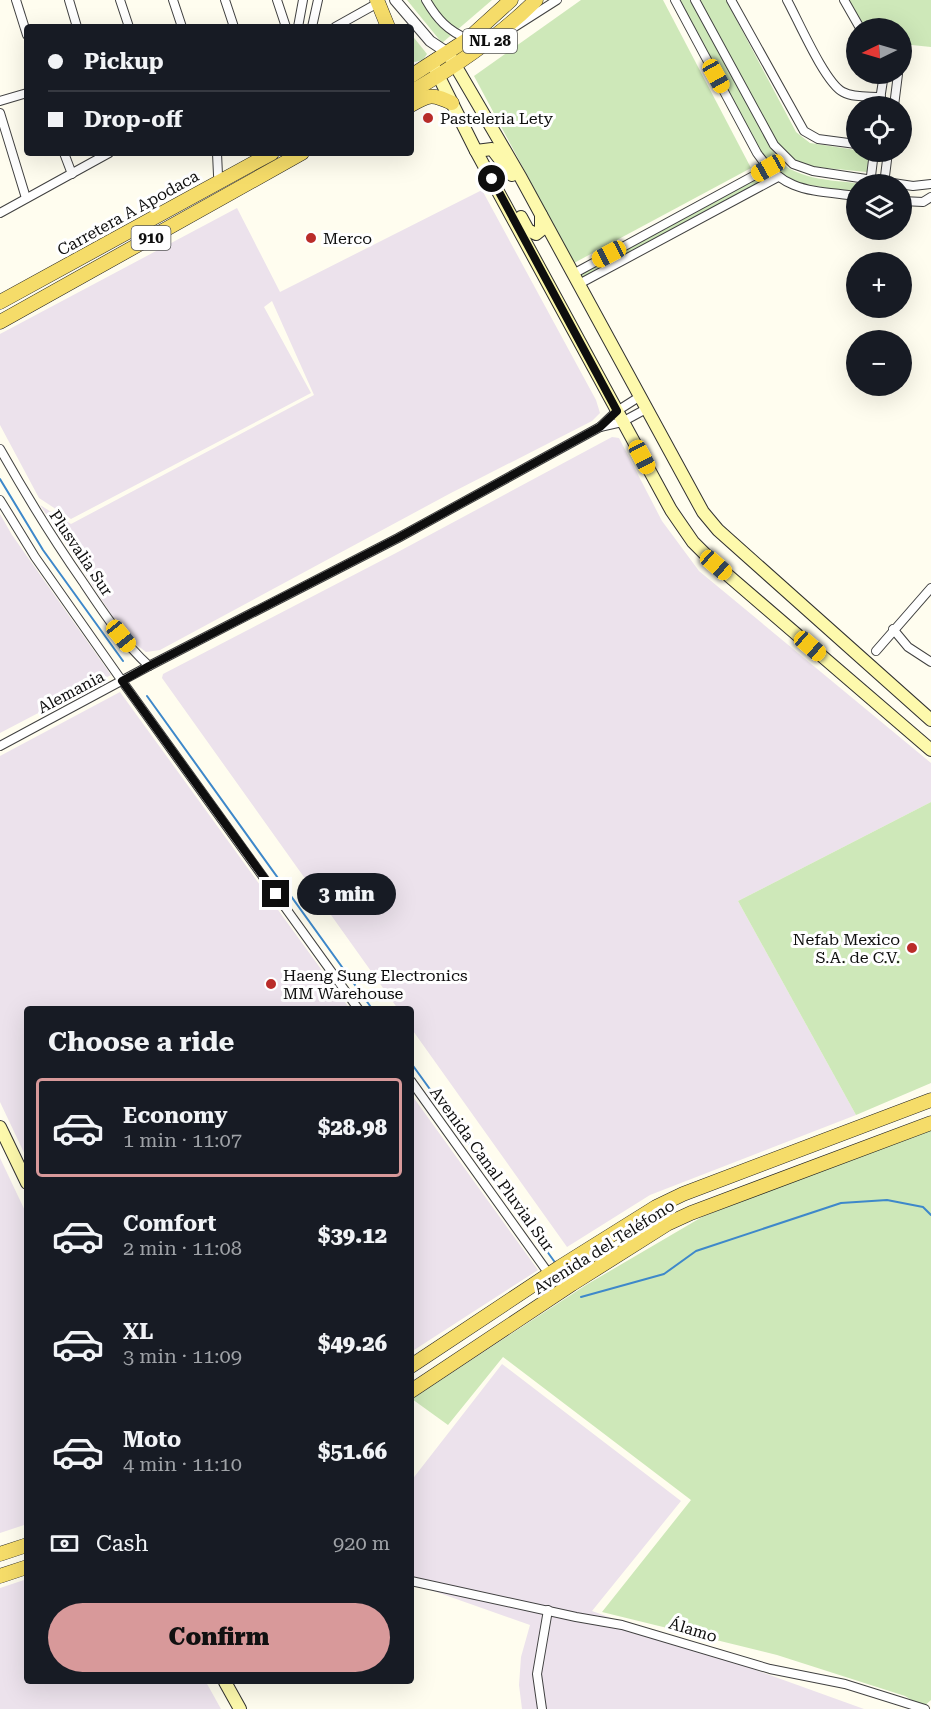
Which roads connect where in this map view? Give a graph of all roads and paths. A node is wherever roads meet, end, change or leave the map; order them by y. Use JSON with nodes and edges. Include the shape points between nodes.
{"nodes":[{"id":1,"x":16,"y":0,"type":"edge"},
{"id":2,"x":69,"y":0,"type":"edge"},
{"id":3,"x":120,"y":0,"type":"edge"},
{"id":4,"x":173,"y":0,"type":"edge"},
{"id":5,"x":225,"y":0,"type":"edge"},
{"id":6,"x":277,"y":0,"type":"edge"},
{"id":7,"x":303,"y":0,"type":"edge"},
{"id":8,"x":318,"y":0,"type":"edge"},
{"id":9,"x":395,"y":0,"type":"edge"},
{"id":10,"x":426,"y":0,"type":"edge"},
{"id":11,"x":511,"y":0,"type":"edge"},
{"id":12,"x":536,"y":0,"type":"edge"},
{"id":13,"x":557,"y":0,"type":"edge"},
{"id":14,"x":675,"y":0,"type":"edge"},
{"id":15,"x":694,"y":0,"type":"edge"},
{"id":16,"x":731,"y":0,"type":"edge"},
{"id":17,"x":788,"y":0,"type":"edge"},
{"id":18,"x":844,"y":0,"type":"edge"},
{"id":19,"x":378,"y":1,"type":"edge"},
{"id":20,"x":854,"y":18,"type":"edge"},
{"id":21,"x":76,"y":24,"type":"edge"},
{"id":22,"x":128,"y":24,"type":"edge"},
{"id":23,"x":181,"y":24,"type":"edge"},
{"id":24,"x":233,"y":24,"type":"edge"},
{"id":25,"x":285,"y":24,"type":"edge"},
{"id":26,"x":299,"y":24,"type":"edge"},
{"id":27,"x":313,"y":24,"type":"edge"},
{"id":28,"x":340,"y":24,"type":"edge"},
{"id":29,"x":387,"y":24,"type":"edge"},
{"id":30,"x":24,"y":25,"type":"edge"},
{"id":31,"x":494,"y":38,"type":"junction"},
{"id":32,"x":468,"y":39,"type":"junction"},
{"id":33,"x":430,"y":41,"type":"junction"},
{"id":34,"x":448,"y":52,"type":"junction"},
{"id":35,"x":432,"y":63,"type":"junction"},
{"id":36,"x":456,"y":65,"type":"junction"},
{"id":37,"x":414,"y":74,"type":"edge"},
{"id":38,"x":439,"y":76,"type":"junction"},
{"id":39,"x":24,"y":94,"type":"edge"},
{"id":40,"x":414,"y":94,"type":"edge"},
{"id":41,"x":414,"y":95,"type":"edge"},
{"id":42,"x":855,"y":96,"type":"edge"},
{"id":43,"x":0,"y":101,"type":"edge"},
{"id":44,"x":452,"y":103,"type":"junction"},
{"id":45,"x":0,"y":113,"type":"edge"},
{"id":46,"x":846,"y":143,"type":"edge"},
{"id":47,"x":476,"y":151,"type":"junction"},
{"id":48,"x":65,"y":156,"type":"edge"},
{"id":49,"x":104,"y":156,"type":"edge"},
{"id":50,"x":217,"y":156,"type":"edge"},
{"id":51,"x":250,"y":156,"type":"edge"},
{"id":52,"x":267,"y":156,"type":"edge"},
{"id":53,"x":297,"y":156,"type":"edge"},
{"id":54,"x":768,"y":168,"type":"junction"},
{"id":55,"x":72,"y":174,"type":"junction"},
{"id":56,"x":218,"y":175,"type":"junction"},
{"id":57,"x":778,"y":177,"type":"junction"},
{"id":58,"x":846,"y":177,"type":"edge"},
{"id":59,"x":521,"y":178,"type":"junction"},
{"id":60,"x":492,"y":179,"type":"junction"},
{"id":61,"x":931,"y":184,"type":"edge"},
{"id":62,"x":912,"y":186,"type":"edge"},
{"id":63,"x":846,"y":195,"type":"edge"},
{"id":64,"x":931,"y":197,"type":"edge"},
{"id":65,"x":26,"y":198,"type":"junction"},
{"id":66,"x":912,"y":201,"type":"edge"},
{"id":67,"x":0,"y":213,"type":"edge"},
{"id":68,"x":541,"y":215,"type":"junction"},
{"id":69,"x":576,"y":279,"type":"junction"},
{"id":70,"x":0,"y":293,"type":"edge"},
{"id":71,"x":0,"y":302,"type":"edge"},
{"id":72,"x":0,"y":322,"type":"edge"},
{"id":73,"x":639,"y":397,"type":"junction"},
{"id":74,"x":646,"y":409,"type":"junction"},
{"id":75,"x":620,"y":416,"type":"junction"},
{"id":76,"x":0,"y":449,"type":"edge"},
{"id":77,"x":0,"y":500,"type":"edge"},
{"id":78,"x":930,"y":593,"type":"edge"},
{"id":79,"x":893,"y":630,"type":"junction"},
{"id":80,"x":876,"y":651,"type":"dead end"},
{"id":81,"x":931,"y":662,"type":"edge"},
{"id":82,"x":149,"y":666,"type":"junction"},
{"id":83,"x":122,"y":681,"type":"junction"},
{"id":84,"x":931,"y":720,"type":"edge"},
{"id":85,"x":0,"y":746,"type":"edge"},
{"id":86,"x":931,"y":750,"type":"edge"},
{"id":87,"x":356,"y":1006,"type":"edge"},
{"id":88,"x":414,"y":1085,"type":"edge"},
{"id":89,"x":931,"y":1100,"type":"edge"},
{"id":90,"x":931,"y":1123,"type":"edge"},
{"id":91,"x":0,"y":1127,"type":"edge"},
{"id":92,"x":3,"y":1140,"type":"edge"},
{"id":93,"x":24,"y":1178,"type":"edge"},
{"id":94,"x":555,"y":1271,"type":"junction"},
{"id":95,"x":572,"y":1284,"type":"junction"},
{"id":96,"x":414,"y":1364,"type":"edge"},
{"id":97,"x":414,"y":1389,"type":"edge"},
{"id":98,"x":24,"y":1546,"type":"edge"},
{"id":99,"x":0,"y":1554,"type":"edge"},
{"id":100,"x":24,"y":1568,"type":"edge"},
{"id":101,"x":0,"y":1576,"type":"edge"},
{"id":102,"x":414,"y":1582,"type":"edge"},
{"id":103,"x":548,"y":1610,"type":"junction"},
{"id":104,"x":226,"y":1684,"type":"edge"},
{"id":105,"x":240,"y":1709,"type":"edge"},
{"id":106,"x":542,"y":1709,"type":"edge"},
{"id":107,"x":925,"y":1709,"type":"edge"}],
"edges":[{"from":1,"to":30,"type":"street"},
{"from":2,"to":21,"type":"street"},
{"from":3,"to":22,"type":"street"},
{"from":4,"to":23,"type":"street"},
{"from":5,"to":24,"type":"street"},
{"from":6,"to":25,"type":"street"},
{"from":7,"to":26,"type":"street"},
{"from":8,"to":27,"type":"street"},
{"from":9,"to":33,"type":"street"},
{"from":10,"to":32,"type":"street","via":[[438,19]]},
{"from":11,"to":32,"type":"main road","number":"NL 28"},
{"from":12,"to":31,"type":"main road","number":"NL 28"},
{"from":13,"to":31,"type":"street"},
{"from":14,"to":54,"type":"street"},
{"from":15,"to":58,"type":"street","via":[[778,152],[800,168]]},
{"from":16,"to":46,"type":"street","via":[[804,131],[818,140]]},
{"from":17,"to":42,"type":"street","via":[[826,73],[838,89]]},
{"from":18,"to":20,"type":"street"},
{"from":19,"to":28,"type":"street"},
{"from":19,"to":29,"type":"main road"},
{"from":31,"to":36,"type":"main road","number":"NL 28"},
{"from":32,"to":34,"type":"main road","number":"NL 28"},
{"from":33,"to":34,"type":"street"},
{"from":33,"to":35,"type":"street"},
{"from":34,"to":35,"type":"main road","number":"NL 28"},
{"from":34,"to":36,"type":"main road"},
{"from":35,"to":37,"type":"main road"},
{"from":35,"to":38,"type":"main road"},
{"from":36,"to":38,"type":"main road","number":"NL 28"},
{"from":36,"to":59,"type":"main road"},
{"from":38,"to":40,"type":"main road"},
{"from":38,"to":44,"type":"main road"},
{"from":39,"to":43,"type":"street"},
{"from":41,"to":44,"type":"main road","via":[[435,95]]},
{"from":44,"to":47,"type":"main road"},
{"from":45,"to":65,"type":"street"},
{"from":47,"to":59,"type":"main road","via":[[492,149],[510,174]]},
{"from":47,"to":60,"type":"main road"},
{"from":48,"to":55,"type":"street"},
{"from":49,"to":55,"type":"street"},
{"from":50,"to":56,"type":"street"},
{"from":51,"to":56,"type":"main road"},
{"from":52,"to":71,"type":"main road","name":"Carretera A Apodaca","number":"910"},
{"from":53,"to":72,"type":"main road","name":"Carretera A Apodaca","number":"910"},
{"from":54,"to":57,"type":"street"},
{"from":54,"to":69,"type":"street"},
{"from":55,"to":65,"type":"street"},
{"from":56,"to":70,"type":"main road"},
{"from":57,"to":63,"type":"street","via":[[804,189]]},
{"from":57,"to":69,"type":"street"},
{"from":59,"to":68,"type":"main road"},
{"from":60,"to":68,"type":"main road","via":[[505,187],[528,230],[540,232]]},
{"from":60,"to":75,"type":"main road"},
{"from":61,"to":62,"type":"street"},
{"from":64,"to":66,"type":"street","via":[[923,202]]},
{"from":65,"to":67,"type":"street"},
{"from":68,"to":69,"type":"main road"},
{"from":69,"to":73,"type":"main road"},
{"from":73,"to":74,"type":"main road"},
{"from":73,"to":75,"type":"street","name":"Alemania"},
{"from":74,"to":75,"type":"street","name":"Alemania"},
{"from":74,"to":84,"type":"main road","via":[[703,512],[718,530]]},
{"from":75,"to":82,"type":"street","name":"Alemania","via":[[398,538]]},
{"from":75,"to":86,"type":"main road","via":[[671,510],[699,548]]},
{"from":76,"to":82,"type":"street","name":"Plusvalia Sur","via":[[34,510],[108,620]]},
{"from":77,"to":83,"type":"street"},
{"from":78,"to":79,"type":"street"},
{"from":79,"to":80,"type":"street"},
{"from":79,"to":81,"type":"street"},
{"from":82,"to":83,"type":"street","name":"Alemania"},
{"from":83,"to":85,"type":"street","name":"Alemania"},
{"from":83,"to":87,"type":"street"},
{"from":88,"to":94,"type":"street","name":"Avenida Canal Pluvial Sur"},
{"from":89,"to":94,"type":"main road","name":"Avenida del Teléfono","via":[[683,1194]]},
{"from":90,"to":95,"type":"main road","name":"Avenida del Teléfono","via":[[691,1213]]},
{"from":91,"to":92,"type":"main road"},
{"from":92,"to":93,"type":"main road"},
{"from":94,"to":95,"type":"main road"},
{"from":94,"to":96,"type":"main road","name":"Avenida del Teléfono"},
{"from":95,"to":97,"type":"main road","name":"Avenida del Teléfono"},
{"from":98,"to":99,"type":"main road"},
{"from":100,"to":101,"type":"main road"},
{"from":102,"to":103,"type":"street","name":"Álamo"},
{"from":103,"to":106,"type":"street","via":[[537,1674]]},
{"from":103,"to":107,"type":"street","name":"Álamo","via":[[622,1625]]},
{"from":104,"to":105,"type":"main road"}]}
